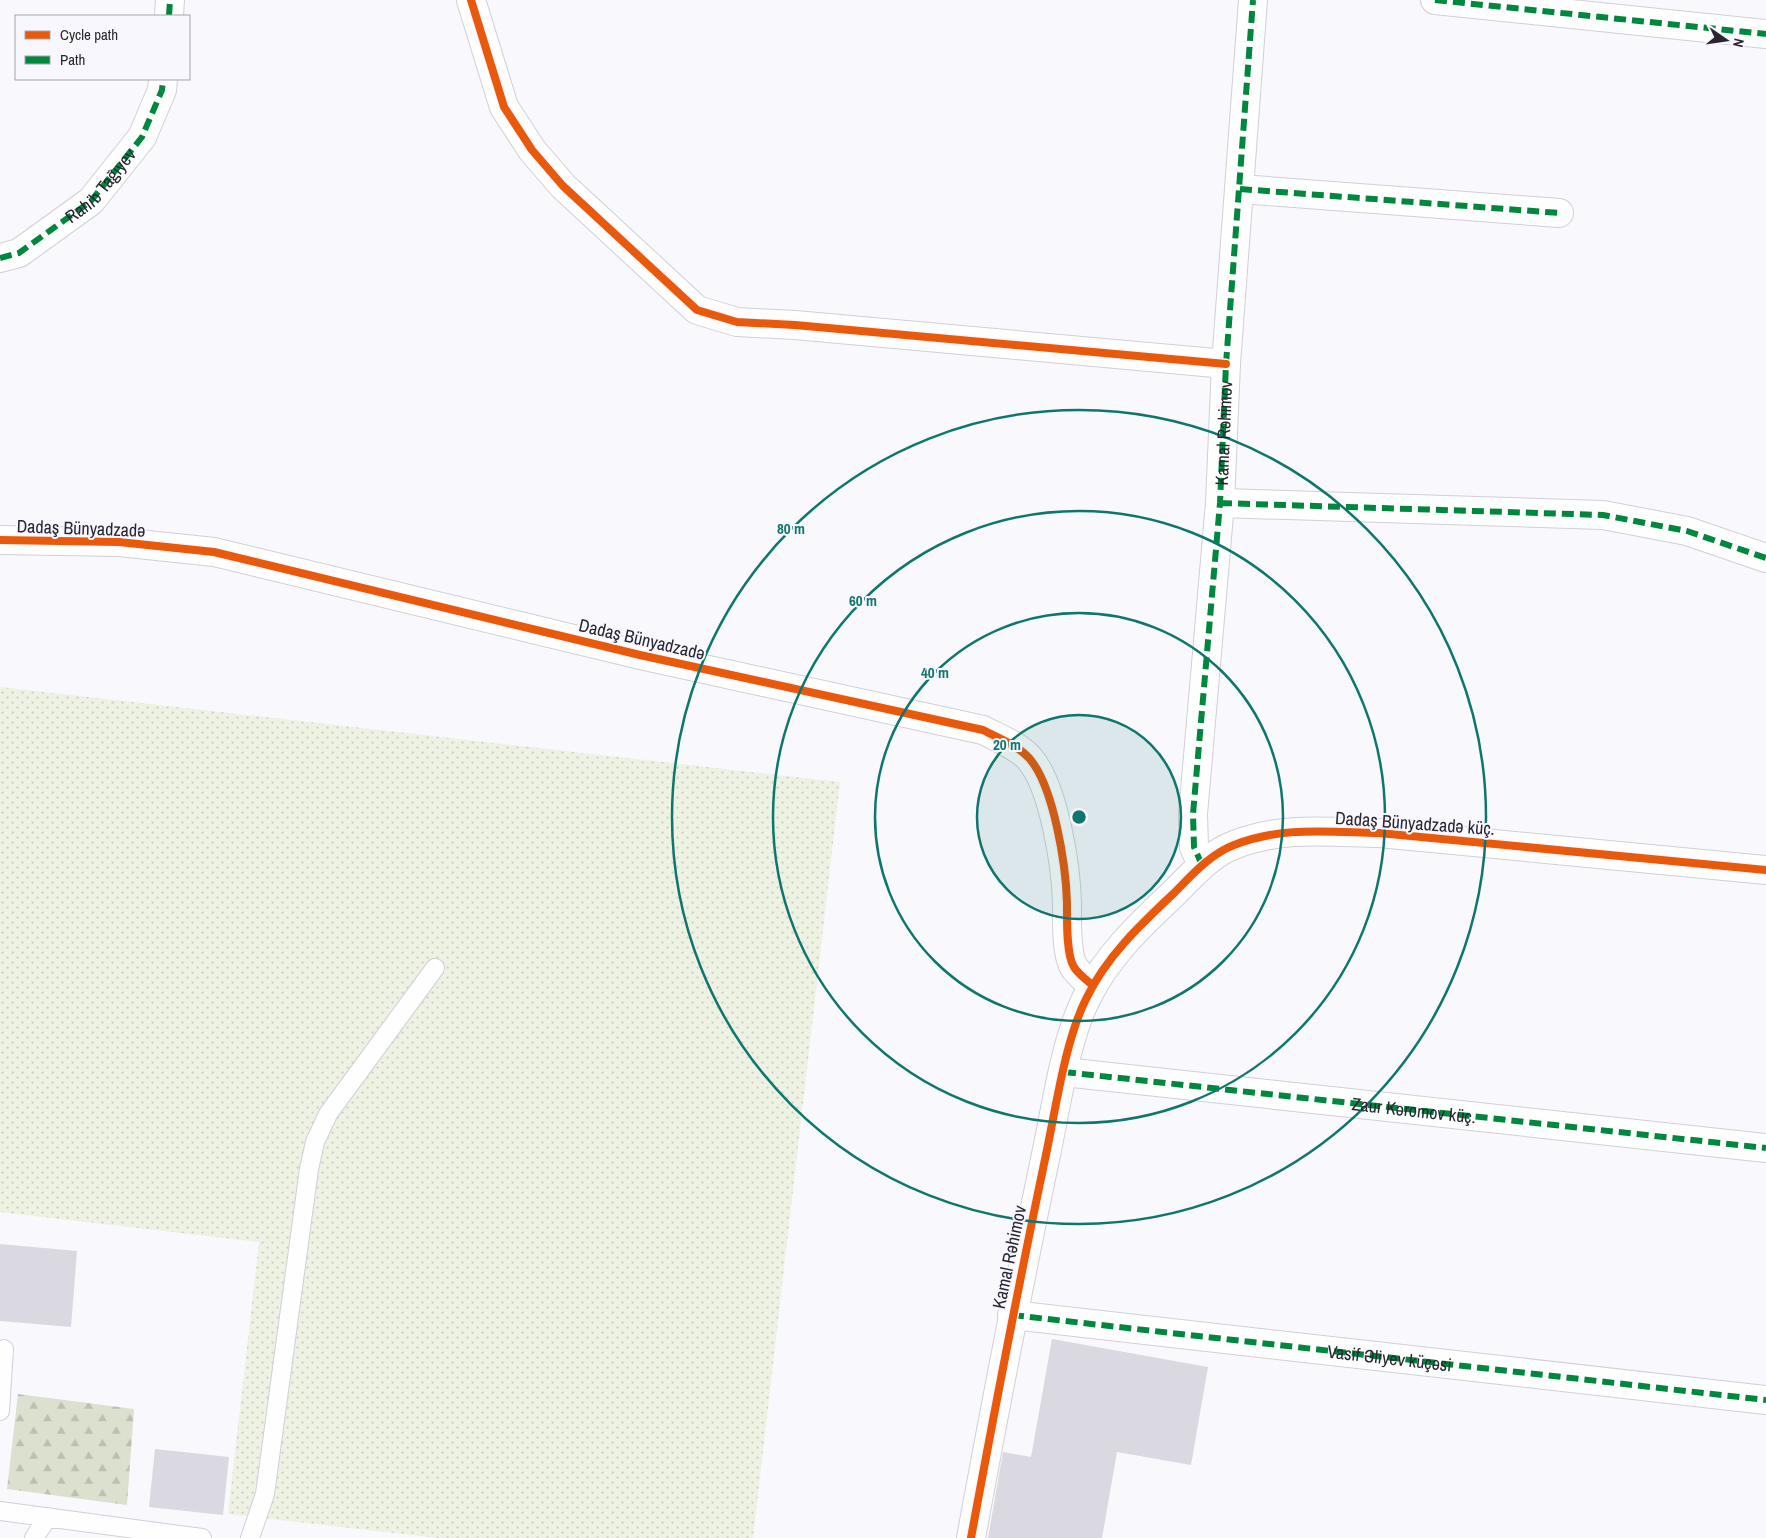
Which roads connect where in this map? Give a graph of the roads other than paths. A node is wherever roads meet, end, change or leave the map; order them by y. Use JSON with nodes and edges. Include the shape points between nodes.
{"nodes":[{"id":1,"x":170,"y":0,"type":"edge"},
{"id":2,"x":471,"y":0,"type":"edge"},
{"id":3,"x":1253,"y":0,"type":"edge"},
{"id":4,"x":1435,"y":0,"type":"edge"},
{"id":5,"x":170,"y":15,"type":"edge"},
{"id":6,"x":1766,"y":34,"type":"edge"},
{"id":7,"x":163,"y":80,"type":"edge"},
{"id":8,"x":1240,"y":189,"type":"junction"},
{"id":9,"x":1559,"y":213,"type":"dead end"},
{"id":10,"x":0,"y":258,"type":"edge"},
{"id":11,"x":1226,"y":364,"type":"junction"},
{"id":12,"x":1220,"y":503,"type":"junction"},
{"id":13,"x":0,"y":540,"type":"edge"},
{"id":14,"x":1766,"y":558,"type":"edge"},
{"id":15,"x":1202,"y":865,"type":"junction"},
{"id":16,"x":1766,"y":870,"type":"edge"},
{"id":17,"x":435,"y":968,"type":"dead end"},
{"id":18,"x":1092,"y":986,"type":"junction"},
{"id":19,"x":1064,"y":1072,"type":"junction"},
{"id":20,"x":1766,"y":1148,"type":"edge"},
{"id":21,"x":1012,"y":1315,"type":"junction"},
{"id":22,"x":4,"y":1349,"type":"dead end"},
{"id":23,"x":1766,"y":1400,"type":"edge"},
{"id":24,"x":0,"y":1411,"type":"edge"},
{"id":25,"x":0,"y":1511,"type":"edge"},
{"id":26,"x":48,"y":1517,"type":"junction"},
{"id":27,"x":34,"y":1538,"type":"edge"},
{"id":28,"x":202,"y":1538,"type":"edge"},
{"id":29,"x":250,"y":1538,"type":"edge"},
{"id":30,"x":971,"y":1538,"type":"edge"}],
"edges":[{"from":1,"to":5,"type":"street"},
{"from":2,"to":11,"type":"street","via":[[504,107],[532,150],[563,186],[697,310],[738,322]]},
{"from":3,"to":8,"type":"street","name":"Kamal Rəhimov"},
{"from":4,"to":6,"type":"street"},
{"from":7,"to":10,"type":"street","name":"Rahib Tağıyev","via":[[162,90],[142,137],[91,201],[19,253]]},
{"from":8,"to":9,"type":"street"},
{"from":8,"to":11,"type":"street","name":"Kamal Rəhimov"},
{"from":11,"to":12,"type":"street","name":"Kamal Rəhimov"},
{"from":12,"to":14,"type":"street","via":[[1603,515],[1687,531]]},
{"from":12,"to":15,"type":"street","name":"Kamal Rəhimov","via":[[1193,814],[1194,847]]},
{"from":13,"to":18,"type":"street","name":"Dadaş Bünyadzadə","via":[[119,542],[214,552],[640,655],[983,730],[1029,758],[1046,789],[1062,851],[1067,934],[1073,967]]},
{"from":15,"to":16,"type":"street","name":"Dadaş Bünyadzadə küç.","via":[[1232,846],[1278,832],[1316,831],[1379,833]]},
{"from":15,"to":18,"type":"street","name":"Dadaş Bünyadzadə küç.","via":[[1126,940]]},
{"from":17,"to":29,"type":"lane","via":[[328,1114],[315,1142],[308,1169],[265,1494]]},
{"from":18,"to":19,"type":"street","name":"Kamal Rəhimov","via":[[1074,1033]]},
{"from":19,"to":20,"type":"street","name":"Zaur Kəromov küç."},
{"from":19,"to":21,"type":"street","name":"Kamal Rəhimov"},
{"from":21,"to":23,"type":"street","name":"Vasif Əliyev küçəsi"},
{"from":21,"to":30,"type":"street","name":"Kamal Rəhimov"},
{"from":22,"to":24,"type":"lane"},
{"from":25,"to":26,"type":"lane"},
{"from":26,"to":27,"type":"lane"},
{"from":26,"to":28,"type":"lane"}]}
